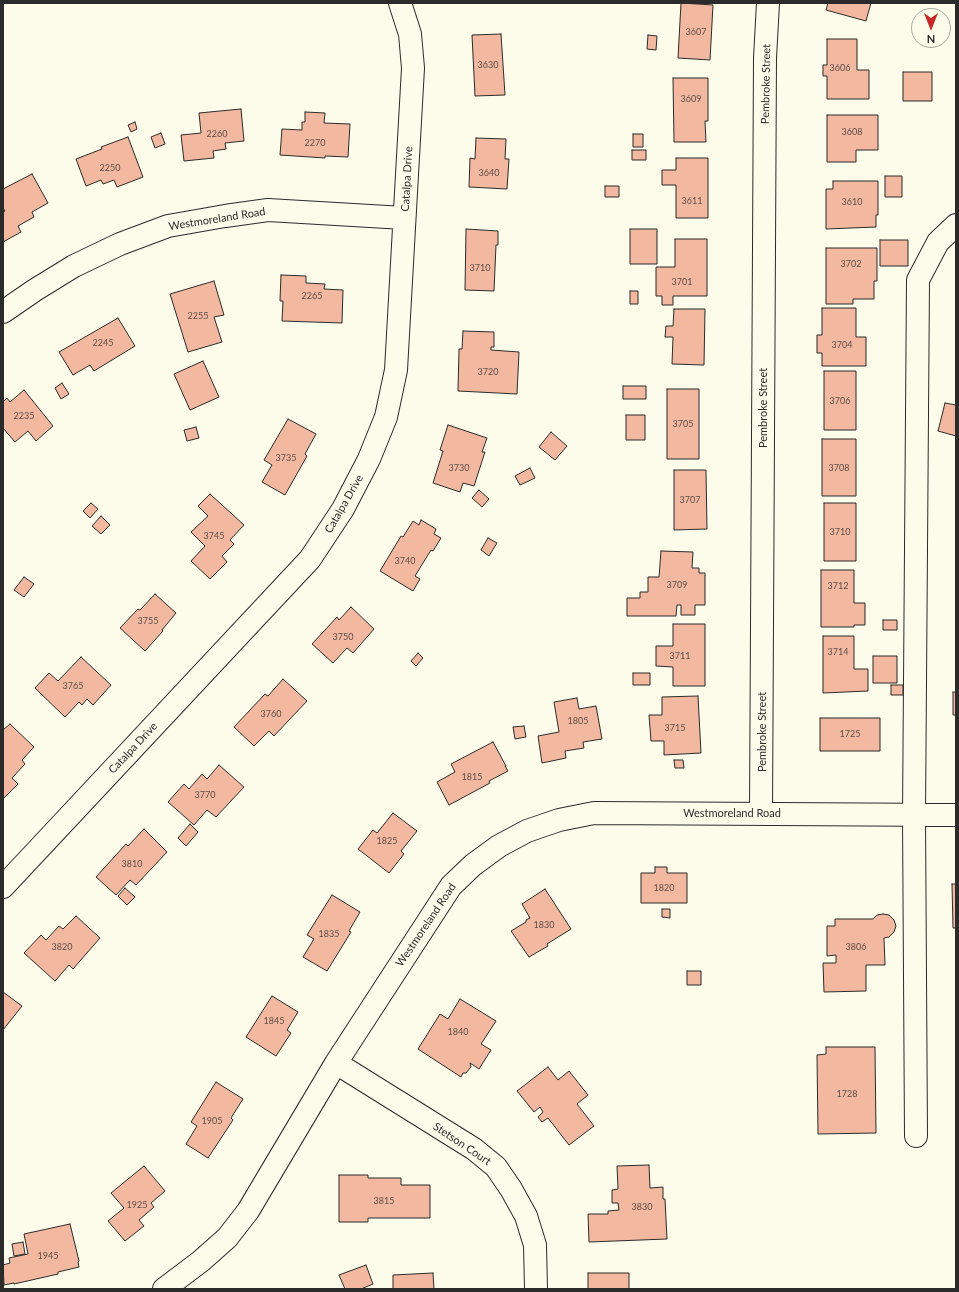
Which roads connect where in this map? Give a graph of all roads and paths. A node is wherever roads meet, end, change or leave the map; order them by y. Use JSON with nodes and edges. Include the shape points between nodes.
{"nodes":[{"id":1,"x":400,"y":3,"type":"edge"},
{"id":2,"x":768,"y":3,"type":"edge"},
{"id":3,"x":404,"y":218,"type":"junction"},
{"id":4,"x":956,"y":225,"type":"edge"},
{"id":5,"x":3,"y":312,"type":"edge"},
{"id":6,"x":761,"y":813,"type":"junction"},
{"id":7,"x":956,"y":815,"type":"edge"},
{"id":8,"x":914,"y":816,"type":"junction"},
{"id":9,"x":3,"y":887,"type":"edge"},
{"id":10,"x":336,"y":1064,"type":"junction"},
{"id":11,"x":916,"y":1136,"type":"dead end"},
{"id":12,"x":164,"y":1289,"type":"edge"},
{"id":13,"x":536,"y":1289,"type":"edge"}],
"edges":[{"from":1,"to":3,"type":"street","name":"Catalpa Drive","via":[[410,34],[413,68]]},
{"from":2,"to":6,"type":"street","name":"Pembroke Street","via":[[765,58]]},
{"from":3,"to":5,"type":"street","name":"Westmoreland Road","via":[[268,210],[168,226],[120,244],[74,266]]},
{"from":3,"to":9,"type":"street","name":"Catalpa Drive","via":[[396,370],[386,417],[369,459],[343,509],[310,559]]},
{"from":4,"to":8,"type":"street","via":[[938,242],[918,280]]},
{"from":6,"to":8,"type":"street","name":"Westmoreland Road"},
{"from":6,"to":10,"type":"street","name":"Westmoreland Road","via":[[594,812],[527,831],[499,846],[473,865],[451,886]]},
{"from":7,"to":8,"type":"street","name":"Westmoreland Road"},
{"from":8,"to":11,"type":"street"},
{"from":10,"to":12,"type":"street","name":"Westmoreland Road","via":[[248,1211],[227,1238],[201,1262]]},
{"from":10,"to":13,"type":"street","name":"Stetson Court","via":[[474,1149],[496,1167],[526,1216],[535,1245]]}]}
